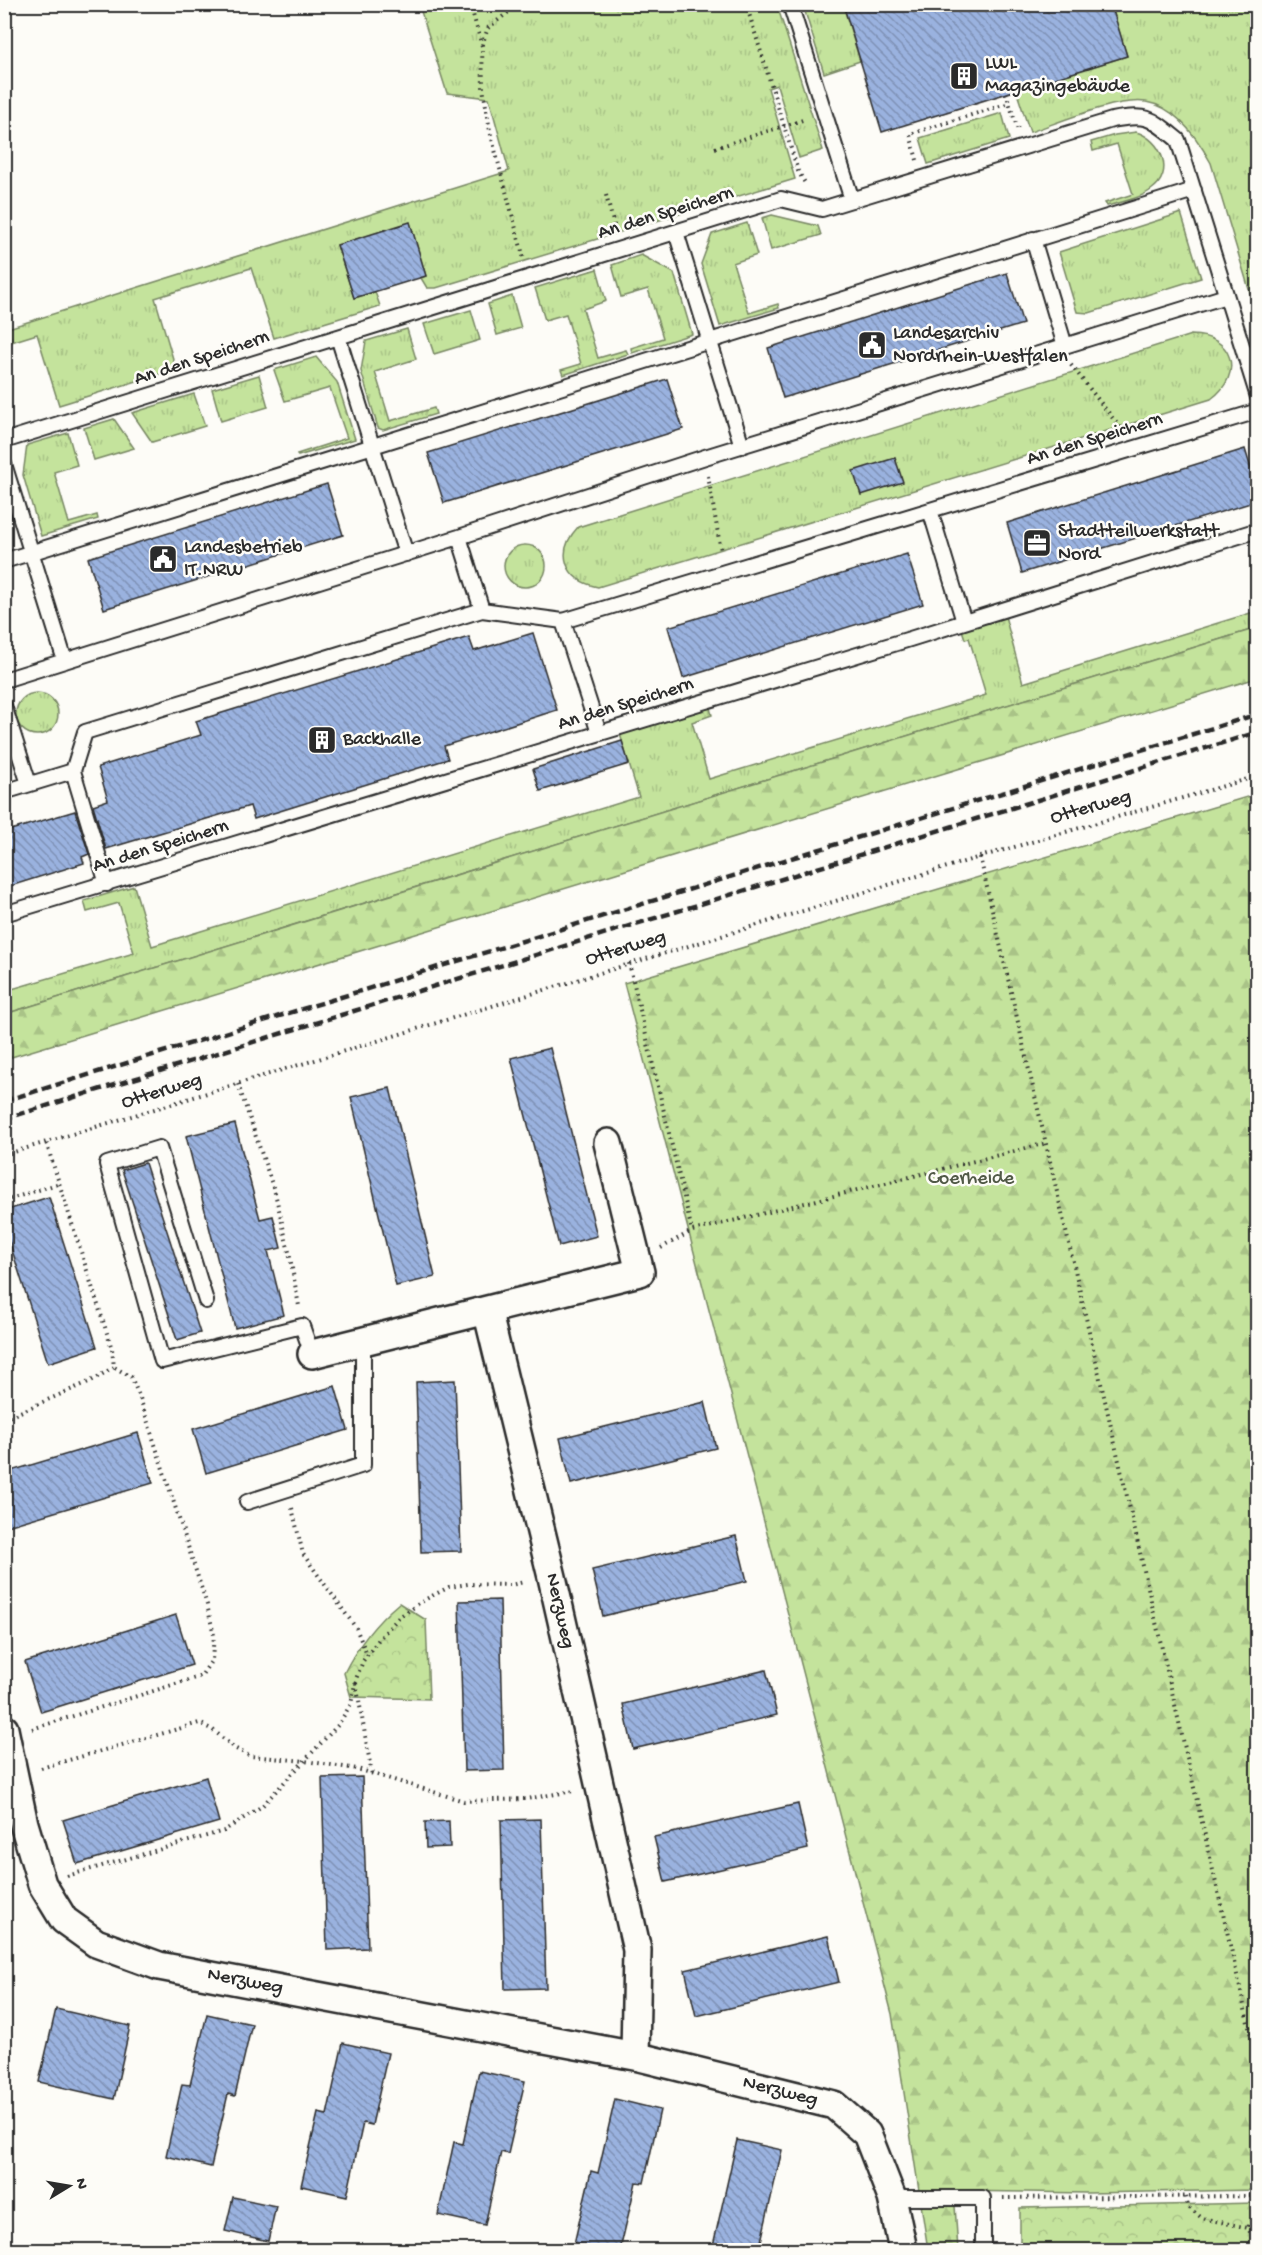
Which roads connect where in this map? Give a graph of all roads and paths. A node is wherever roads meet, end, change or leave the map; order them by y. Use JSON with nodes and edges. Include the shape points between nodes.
{"nodes":[{"id":1,"x":470,"y":4,"type":"edge"},
{"id":2,"x":519,"y":4,"type":"edge"},
{"id":3,"x":746,"y":4,"type":"edge"},
{"id":4,"x":790,"y":4,"type":"edge"},
{"id":5,"x":482,"y":46,"type":"junction"},
{"id":6,"x":1006,"y":93,"type":"dead end"},
{"id":7,"x":1010,"y":103,"type":"junction"},
{"id":8,"x":812,"y":117,"type":"dead end"},
{"id":9,"x":1015,"y":119,"type":"dead end"},
{"id":10,"x":784,"y":126,"type":"junction"},
{"id":11,"x":715,"y":148,"type":"dead end"},
{"id":12,"x":923,"y":178,"type":"junction"},
{"id":13,"x":1194,"y":190,"type":"junction"},
{"id":14,"x":606,"y":195,"type":"dead end"},
{"id":15,"x":852,"y":200,"type":"junction"},
{"id":16,"x":822,"y":209,"type":"junction"},
{"id":17,"x":676,"y":232,"type":"junction"},
{"id":18,"x":1033,"y":239,"type":"junction"},
{"id":19,"x":621,"y":248,"type":"junction"},
{"id":20,"x":528,"y":277,"type":"junction"},
{"id":21,"x":1227,"y":296,"type":"junction"},
{"id":22,"x":338,"y":337,"type":"junction"},
{"id":23,"x":710,"y":340,"type":"junction"},
{"id":24,"x":1062,"y":347,"type":"junction"},
{"id":25,"x":1257,"y":397,"type":"edge"},
{"id":26,"x":1257,"y":411,"type":"edge"},
{"id":27,"x":4,"y":441,"type":"edge"},
{"id":28,"x":371,"y":445,"type":"junction"},
{"id":29,"x":742,"y":446,"type":"junction"},
{"id":30,"x":1136,"y":447,"type":"junction"},
{"id":31,"x":705,"y":457,"type":"junction"},
{"id":32,"x":4,"y":464,"type":"edge"},
{"id":33,"x":930,"y":510,"type":"junction"},
{"id":34,"x":1257,"y":530,"type":"edge"},
{"id":35,"x":459,"y":537,"type":"junction"},
{"id":36,"x":32,"y":552,"type":"junction"},
{"id":37,"x":406,"y":554,"type":"junction"},
{"id":38,"x":4,"y":561,"type":"edge"},
{"id":39,"x":725,"y":573,"type":"junction"},
{"id":40,"x":482,"y":610,"type":"junction"},
{"id":41,"x":563,"y":621,"type":"junction"},
{"id":42,"x":964,"y":622,"type":"junction"},
{"id":43,"x":65,"y":661,"type":"junction"},
{"id":44,"x":4,"y":680,"type":"edge"},
{"id":45,"x":4,"y":706,"type":"edge"},
{"id":46,"x":599,"y":733,"type":"junction"},
{"id":47,"x":73,"y":771,"type":"junction"},
{"id":48,"x":1257,"y":776,"type":"edge"},
{"id":49,"x":29,"y":784,"type":"junction"},
{"id":50,"x":4,"y":792,"type":"edge"},
{"id":51,"x":980,"y":856,"type":"junction"},
{"id":52,"x":107,"y":884,"type":"junction"},
{"id":53,"x":4,"y":914,"type":"edge"},
{"id":54,"x":629,"y":963,"type":"junction"},
{"id":55,"x":238,"y":1084,"type":"junction"},
{"id":56,"x":46,"y":1142,"type":"junction"},
{"id":57,"x":608,"y":1143,"type":"dead end"},
{"id":58,"x":1047,"y":1143,"type":"junction"},
{"id":59,"x":4,"y":1155,"type":"edge"},
{"id":60,"x":60,"y":1183,"type":"junction"},
{"id":61,"x":4,"y":1201,"type":"edge"},
{"id":62,"x":692,"y":1231,"type":"junction"},
{"id":63,"x":636,"y":1254,"type":"junction"},
{"id":64,"x":206,"y":1301,"type":"dead end"},
{"id":65,"x":487,"y":1310,"type":"junction"},
{"id":66,"x":302,"y":1326,"type":"junction"},
{"id":67,"x":363,"y":1341,"type":"junction"},
{"id":68,"x":312,"y":1354,"type":"joint"},
{"id":69,"x":114,"y":1367,"type":"junction"},
{"id":70,"x":4,"y":1419,"type":"edge"},
{"id":71,"x":288,"y":1489,"type":"junction"},
{"id":72,"x":247,"y":1502,"type":"dead end"},
{"id":73,"x":552,"y":1577,"type":"junction"},
{"id":74,"x":368,"y":1655,"type":"junction"},
{"id":75,"x":356,"y":1679,"type":"junction"},
{"id":76,"x":5,"y":1732,"type":"edge"},
{"id":77,"x":305,"y":1761,"type":"junction"},
{"id":78,"x":13,"y":1774,"type":"junction"},
{"id":79,"x":372,"y":1775,"type":"junction"},
{"id":80,"x":598,"y":1788,"type":"junction"},
{"id":81,"x":42,"y":1884,"type":"junction"},
{"id":82,"x":635,"y":2056,"type":"junction"},
{"id":83,"x":1257,"y":2066,"type":"edge"},
{"id":84,"x":1257,"y":2196,"type":"edge"},
{"id":85,"x":1186,"y":2197,"type":"junction"},
{"id":86,"x":892,"y":2198,"type":"junction"},
{"id":87,"x":983,"y":2198,"type":"junction"},
{"id":88,"x":1257,"y":2203,"type":"edge"},
{"id":89,"x":1248,"y":2228,"type":"junction"},
{"id":90,"x":1257,"y":2249,"type":"edge"},
{"id":91,"x":901,"y":2250,"type":"edge"},
{"id":92,"x":983,"y":2250,"type":"edge"}],
"edges":[{"from":1,"to":5,"type":"path"},
{"from":2,"to":5,"type":"path","via":[[488,28]]},
{"from":3,"to":10,"type":"path"},
{"from":4,"to":15,"type":"lane"},
{"from":5,"to":20,"type":"path","via":[[490,131]]},
{"from":6,"to":7,"type":"path"},
{"from":7,"to":9,"type":"path"},
{"from":7,"to":12,"type":"path","via":[[909,134]]},
{"from":8,"to":10,"type":"path"},
{"from":10,"to":11,"type":"path"},
{"from":10,"to":16,"type":"path","via":[[798,171]]},
{"from":12,"to":13,"type":"lane","via":[[1133,116],[1152,119],[1178,140]]},
{"from":12,"to":15,"type":"lane"},
{"from":13,"to":18,"type":"lane"},
{"from":13,"to":21,"type":"lane"},
{"from":14,"to":19,"type":"path"},
{"from":15,"to":16,"type":"lane"},
{"from":16,"to":17,"type":"lane","name":"An den Speichern","via":[[781,199]]},
{"from":17,"to":19,"type":"lane","name":"An den Speichern"},
{"from":17,"to":23,"type":"lane"},
{"from":18,"to":23,"type":"lane"},
{"from":18,"to":24,"type":"lane"},
{"from":19,"to":20,"type":"lane","name":"An den Speichern"},
{"from":20,"to":22,"type":"lane","name":"An den Speichern"},
{"from":21,"to":24,"type":"lane"},
{"from":21,"to":25,"type":"lane"},
{"from":22,"to":27,"type":"lane","name":"An den Speichern"},
{"from":22,"to":28,"type":"lane"},
{"from":23,"to":28,"type":"lane"},
{"from":23,"to":29,"type":"lane"},
{"from":24,"to":29,"type":"lane"},
{"from":24,"to":30,"type":"path"},
{"from":26,"to":30,"type":"lane","name":"An den Speichern"},
{"from":28,"to":36,"type":"lane"},
{"from":28,"to":37,"type":"lane"},
{"from":29,"to":31,"type":"lane"},
{"from":30,"to":33,"type":"lane","name":"An den Speichern"},
{"from":31,"to":35,"type":"lane"},
{"from":31,"to":39,"type":"path"},
{"from":32,"to":36,"type":"lane"},
{"from":33,"to":39,"type":"lane","name":"An den Speichern"},
{"from":33,"to":42,"type":"lane"},
{"from":34,"to":42,"type":"lane","name":"An den Speichern"},
{"from":35,"to":37,"type":"lane"},
{"from":35,"to":40,"type":"lane"},
{"from":36,"to":38,"type":"lane"},
{"from":36,"to":43,"type":"lane"},
{"from":37,"to":43,"type":"lane"},
{"from":39,"to":41,"type":"lane","name":"An den Speichern"},
{"from":40,"to":41,"type":"lane","name":"An den Speichern"},
{"from":40,"to":47,"type":"lane","name":"An den Speichern","via":[[85,732]]},
{"from":41,"to":46,"type":"lane"},
{"from":42,"to":46,"type":"lane","name":"An den Speichern"},
{"from":43,"to":44,"type":"lane"},
{"from":45,"to":49,"type":"lane"},
{"from":46,"to":52,"type":"lane","name":"An den Speichern"},
{"from":47,"to":49,"type":"lane"},
{"from":47,"to":52,"type":"lane"},
{"from":48,"to":51,"type":"path","name":"Otterweg"},
{"from":49,"to":50,"type":"lane"},
{"from":51,"to":54,"type":"path","name":"Otterweg"},
{"from":51,"to":58,"type":"path"},
{"from":52,"to":53,"type":"lane","name":"An den Speichern"},
{"from":54,"to":55,"type":"path","name":"Otterweg"},
{"from":54,"to":62,"type":"path"},
{"from":55,"to":56,"type":"path","name":"Otterweg"},
{"from":55,"to":66,"type":"path","via":[[275,1193]]},
{"from":56,"to":59,"type":"path","name":"Otterweg"},
{"from":56,"to":60,"type":"path"},
{"from":57,"to":63,"type":"street"},
{"from":58,"to":62,"type":"path"},
{"from":58,"to":83,"type":"path"},
{"from":60,"to":61,"type":"path"},
{"from":60,"to":69,"type":"path","via":[[112,1349]]},
{"from":62,"to":63,"type":"path","via":[[666,1246]]},
{"from":63,"to":65,"type":"street","via":[[640,1272]]},
{"from":64,"to":66,"type":"lane","via":[[159,1148],[108,1164],[162,1360]]},
{"from":65,"to":67,"type":"street"},
{"from":65,"to":73,"type":"street","name":"Nerzweg"},
{"from":66,"to":68,"type":"lane"},
{"from":67,"to":68,"type":"street"},
{"from":67,"to":71,"type":"lane","via":[[363,1465]]},
{"from":69,"to":70,"type":"path"},
{"from":69,"to":76,"type":"path","via":[[131,1377],[151,1431],[207,1605],[214,1635],[212,1660],[201,1676],[24,1731]]},
{"from":71,"to":72,"type":"lane"},
{"from":71,"to":74,"type":"path","via":[[303,1554],[357,1628]]},
{"from":73,"to":74,"type":"path","via":[[511,1585],[449,1587],[399,1617]]},
{"from":73,"to":80,"type":"street","name":"Nerzweg"},
{"from":74,"to":75,"type":"path"},
{"from":75,"to":77,"type":"path","via":[[351,1704],[338,1725]]},
{"from":75,"to":79,"type":"path"},
{"from":76,"to":78,"type":"street","name":"Nerzweg"},
{"from":77,"to":78,"type":"path","via":[[250,1756],[199,1723]]},
{"from":77,"to":79,"type":"path"},
{"from":77,"to":81,"type":"path","via":[[262,1806],[224,1831]]},
{"from":78,"to":81,"type":"street","name":"Nerzweg"},
{"from":79,"to":80,"type":"path","via":[[464,1802],[526,1799]]},
{"from":80,"to":82,"type":"street","name":"Nerzweg","via":[[637,1950]]},
{"from":81,"to":82,"type":"street","name":"Nerzweg","via":[[64,1920],[80,1932],[96,1943],[159,1966]]},
{"from":82,"to":86,"type":"street","name":"Nerzweg","via":[[834,2105],[867,2134]]},
{"from":84,"to":85,"type":"path"},
{"from":85,"to":87,"type":"path"},
{"from":85,"to":89,"type":"path","via":[[1188,2206],[1202,2218]]},
{"from":86,"to":87,"type":"lane"},
{"from":86,"to":91,"type":"street","name":"Nerzweg"},
{"from":87,"to":92,"type":"lane"},
{"from":88,"to":89,"type":"path"},
{"from":89,"to":90,"type":"path"}]}
